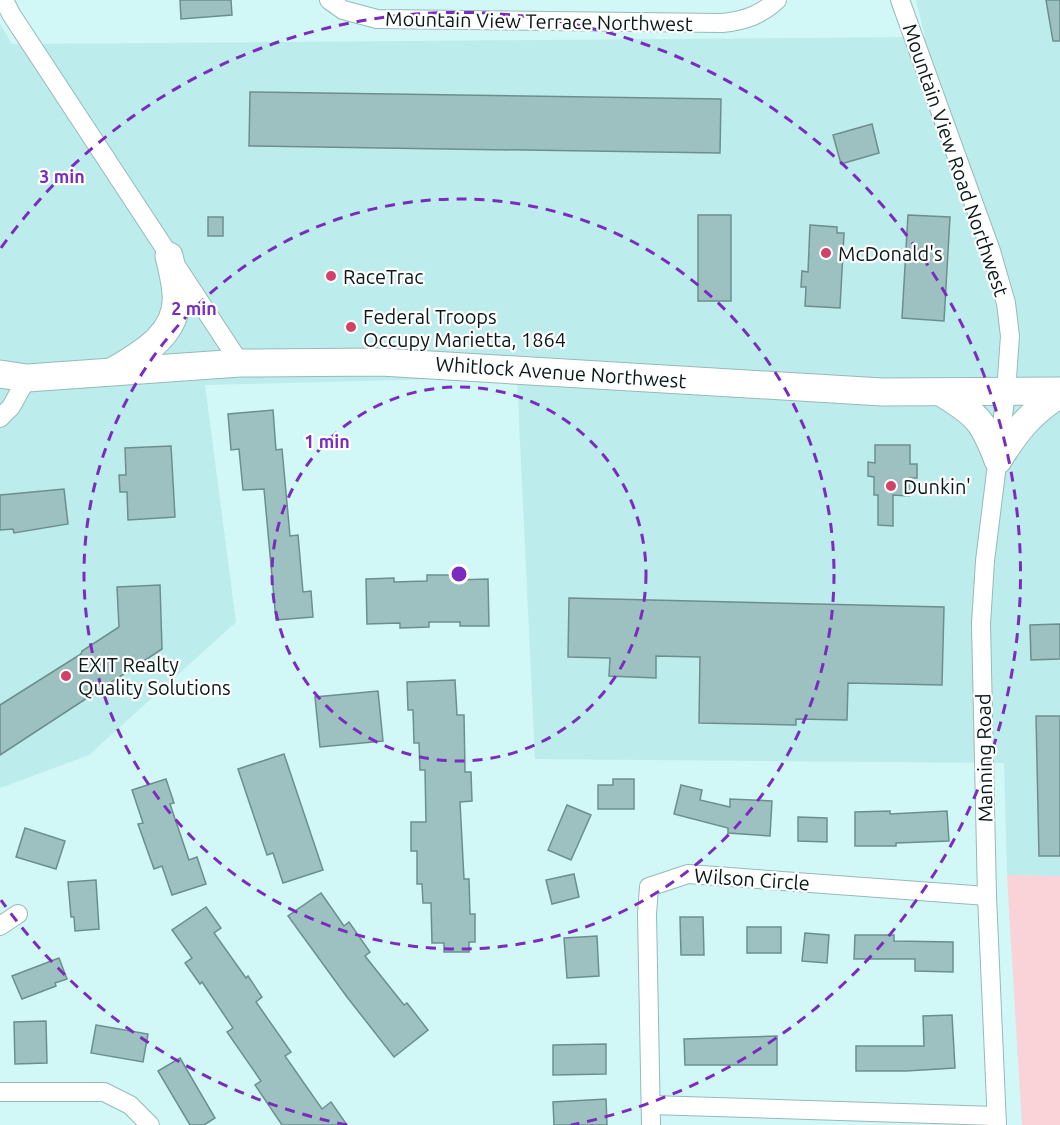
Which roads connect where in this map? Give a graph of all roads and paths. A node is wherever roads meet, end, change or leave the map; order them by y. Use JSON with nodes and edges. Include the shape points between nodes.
{"nodes":[{"id":1,"x":4,"y":0,"type":"edge"},
{"id":2,"x":329,"y":0,"type":"edge"},
{"id":3,"x":777,"y":0,"type":"edge"},
{"id":4,"x":900,"y":0,"type":"edge"},
{"id":5,"x":753,"y":8,"type":"edge"},
{"id":6,"x":169,"y":256,"type":"junction"},
{"id":7,"x":240,"y":363,"type":"junction"},
{"id":8,"x":112,"y":372,"type":"junction"},
{"id":9,"x":0,"y":374,"type":"edge"},
{"id":10,"x":27,"y":378,"type":"junction"},
{"id":11,"x":0,"y":389,"type":"edge"},
{"id":12,"x":1006,"y":392,"type":"junction"},
{"id":13,"x":1060,"y":392,"type":"edge"},
{"id":14,"x":942,"y":393,"type":"junction"},
{"id":15,"x":0,"y":418,"type":"edge"},
{"id":16,"x":998,"y":460,"type":"junction"},
{"id":17,"x":987,"y":896,"type":"junction"},
{"id":18,"x":18,"y":914,"type":"dead end"},
{"id":19,"x":0,"y":926,"type":"edge"},
{"id":20,"x":0,"y":1092,"type":"edge"},
{"id":21,"x":651,"y":1105,"type":"junction"},
{"id":22,"x":996,"y":1120,"type":"edge"},
{"id":23,"x":150,"y":1125,"type":"edge"},
{"id":24,"x":651,"y":1125,"type":"edge"}],
"edges":[{"from":1,"to":6,"type":"street"},
{"from":2,"to":5,"type":"street","name":"Mountain View Terrace Northwest","via":[[343,10],[377,19],[722,23],[737,22]]},
{"from":3,"to":5,"type":"street","name":"Mountain View Terrace Northwest","via":[[769,8]]},
{"from":4,"to":12,"type":"street","name":"Mountain View Road Northwest","via":[[1002,284],[1010,336]]},
{"from":6,"to":7,"type":"street"},
{"from":6,"to":8,"type":"highway","via":[[177,296],[173,319],[159,341]]},
{"from":7,"to":8,"type":"highway","name":"Whitlock Avenue Northwest"},
{"from":7,"to":14,"type":"highway","name":"Whitlock Avenue Northwest","via":[[431,364]]},
{"from":8,"to":10,"type":"highway","name":"Whitlock Avenue Northwest"},
{"from":9,"to":10,"type":"highway","name":"Whitlock Avenue Northwest"},
{"from":10,"to":11,"type":"highway","name":"Whitlock Avenue Northwest"},
{"from":10,"to":15,"type":"street"},
{"from":12,"to":13,"type":"highway","name":"Whitlock Avenue Northwest"},
{"from":12,"to":14,"type":"highway","name":"Whitlock Avenue Northwest"},
{"from":12,"to":16,"type":"street","name":"Manning Road"},
{"from":13,"to":16,"type":"highway","via":[[1033,413]]},
{"from":14,"to":16,"type":"highway","via":[[975,416],[987,430]]},
{"from":16,"to":17,"type":"street","name":"Manning Road","via":[[981,604]]},
{"from":17,"to":21,"type":"street","name":"Wilson Circle","via":[[688,874],[649,887]]},
{"from":17,"to":22,"type":"street","name":"Manning Road"},
{"from":18,"to":19,"type":"street"},
{"from":20,"to":23,"type":"street","via":[[104,1092],[130,1105]]},
{"from":21,"to":22,"type":"street"},
{"from":21,"to":24,"type":"street","name":"Wilson Circle"}]}
